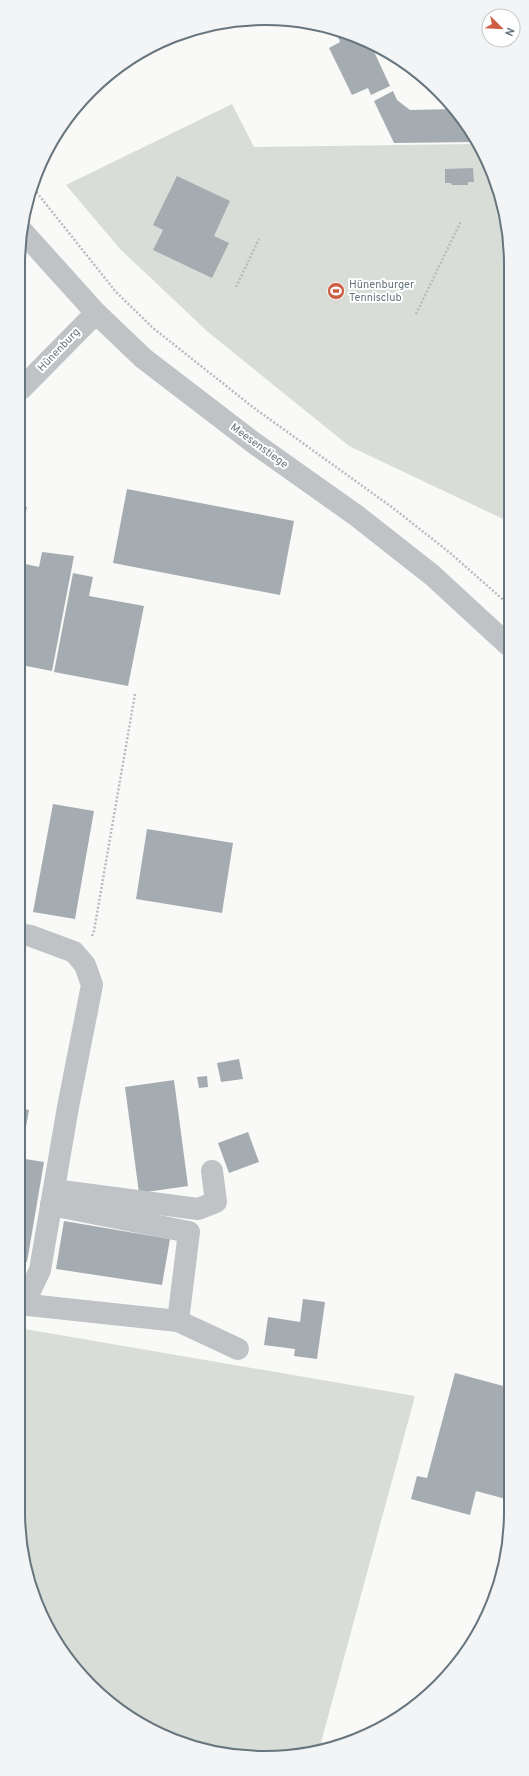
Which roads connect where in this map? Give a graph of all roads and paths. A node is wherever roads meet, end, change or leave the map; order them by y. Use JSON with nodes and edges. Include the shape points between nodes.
{"nodes":[{"id":1,"x":37,"y":192,"type":"edge"},
{"id":2,"x":461,"y":221,"type":"dead end"},
{"id":3,"x":27,"y":236,"type":"edge"},
{"id":4,"x":259,"y":239,"type":"dead end"},
{"id":5,"x":236,"y":287,"type":"dead end"},
{"id":6,"x":96,"y":312,"type":"junction"},
{"id":7,"x":416,"y":314,"type":"dead end"},
{"id":8,"x":25,"y":385,"type":"edge"},
{"id":9,"x":504,"y":600,"type":"edge"},
{"id":10,"x":504,"y":641,"type":"edge"},
{"id":11,"x":135,"y":694,"type":"dead end"},
{"id":12,"x":25,"y":935,"type":"edge"},
{"id":13,"x":80,"y":960,"type":"junction"},
{"id":14,"x":212,"y":1171,"type":"dead end"},
{"id":15,"x":53,"y":1198,"type":"junction"},
{"id":16,"x":25,"y":1297,"type":"edge"},
{"id":17,"x":25,"y":1305,"type":"edge"},
{"id":18,"x":178,"y":1321,"type":"junction"},
{"id":19,"x":238,"y":1349,"type":"dead end"}],
"edges":[{"from":1,"to":9,"type":"path","via":[[116,292],[153,328],[254,408],[393,508],[449,552]]},
{"from":2,"to":7,"type":"path"},
{"from":3,"to":6,"type":"street","name":"Meesenstiege"},
{"from":4,"to":5,"type":"path"},
{"from":6,"to":8,"type":"street","name":"Hünenburg"},
{"from":6,"to":10,"type":"street","name":"Meesenstiege","via":[[144,358],[432,575]]},
{"from":11,"to":13,"type":"path","via":[[94,930]]},
{"from":12,"to":13,"type":"street","via":[[74,952]]},
{"from":13,"to":15,"type":"street","via":[[85,965],[92,985]]},
{"from":14,"to":15,"type":"street","via":[[216,1202],[198,1209]]},
{"from":15,"to":16,"type":"street","via":[[40,1270]]},
{"from":15,"to":18,"type":"street","via":[[189,1232]]},
{"from":17,"to":18,"type":"street"},
{"from":18,"to":19,"type":"street"}]}
